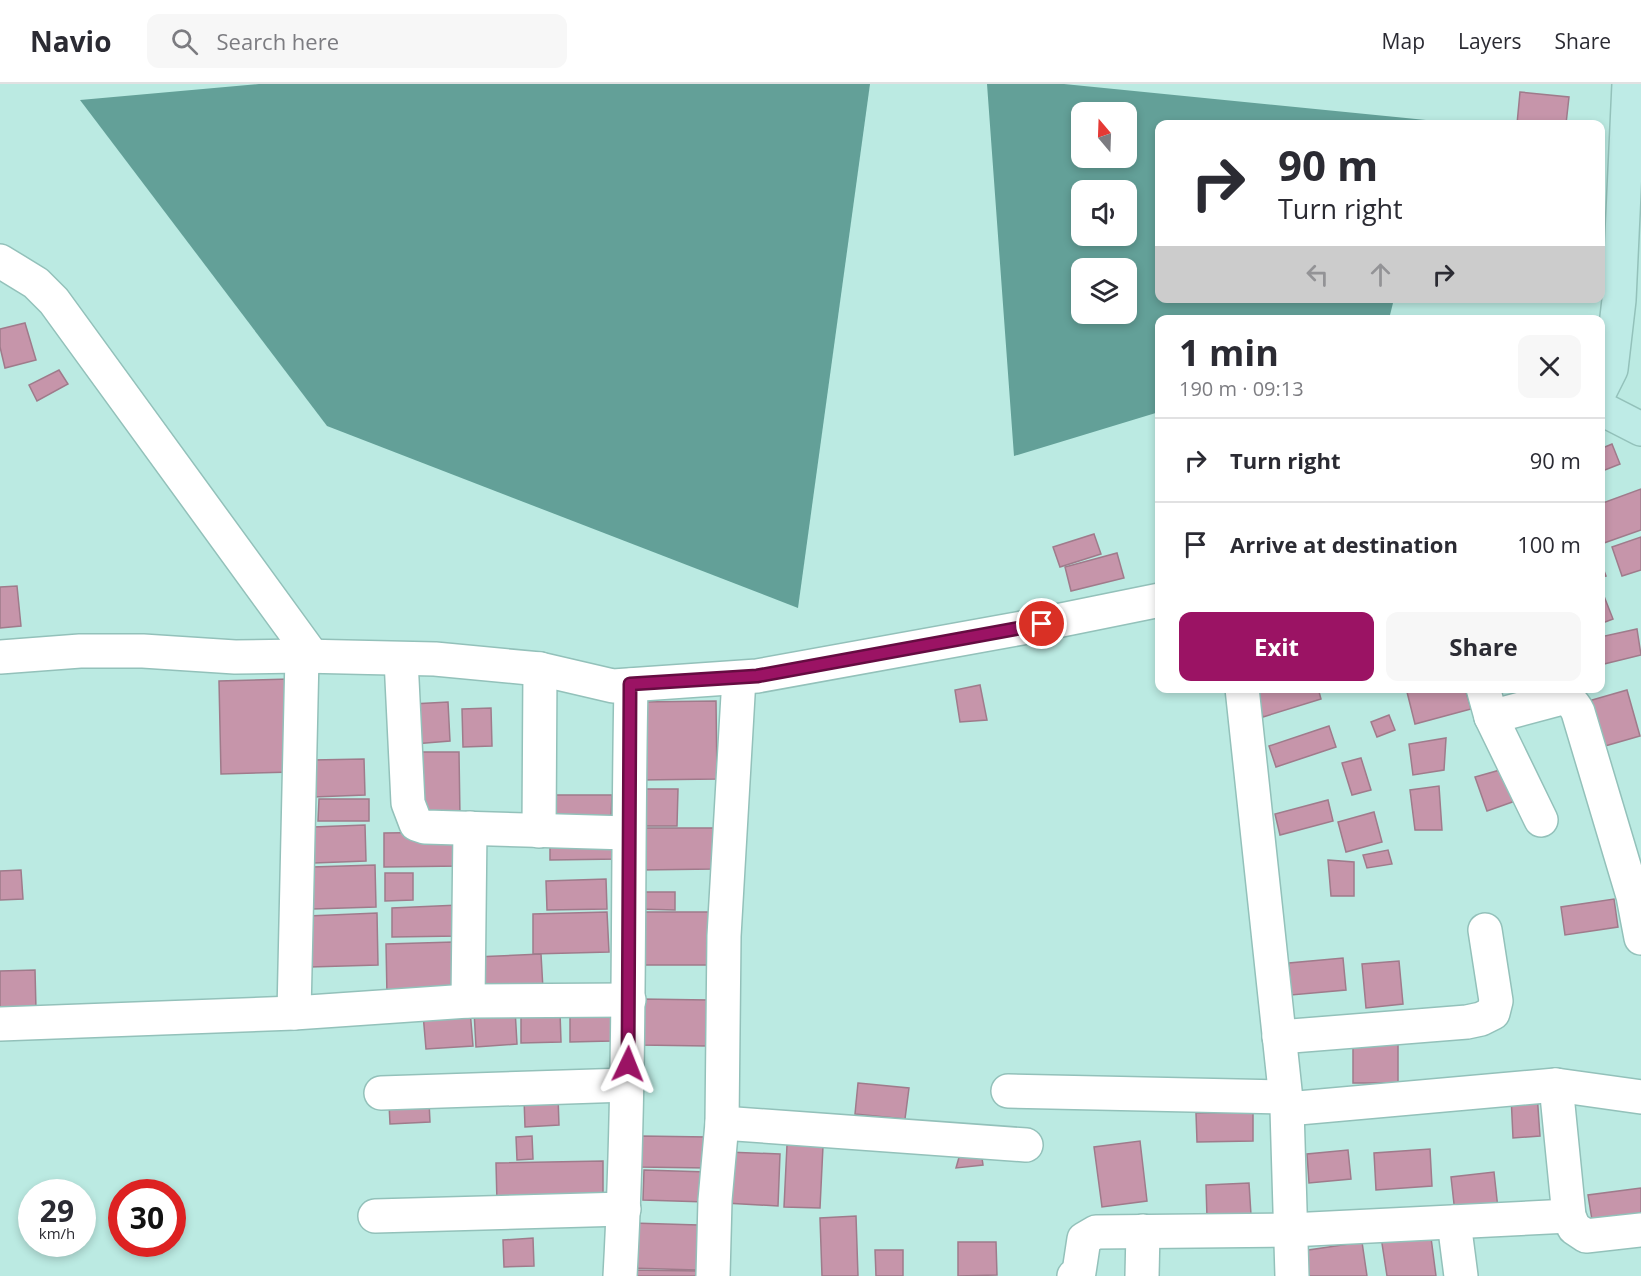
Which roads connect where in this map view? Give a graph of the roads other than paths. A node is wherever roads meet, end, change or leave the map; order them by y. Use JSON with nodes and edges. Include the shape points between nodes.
{"nodes":[{"id":1,"x":1629,"y":84,"type":"edge"},
{"id":2,"x":1633,"y":129,"type":"edge"},
{"id":3,"x":0,"y":261,"type":"edge"},
{"id":4,"x":1605,"y":382,"type":"edge"},
{"id":5,"x":1605,"y":411,"type":"edge"},
{"id":6,"x":1641,"y":429,"type":"edge"},
{"id":7,"x":1155,"y":601,"type":"edge"},
{"id":8,"x":0,"y":657,"type":"edge"},
{"id":9,"x":308,"y":657,"type":"junction"},
{"id":10,"x":401,"y":659,"type":"junction"},
{"id":11,"x":540,"y":669,"type":"junction"},
{"id":12,"x":739,"y":678,"type":"junction"},
{"id":13,"x":630,"y":684,"type":"junction"},
{"id":14,"x":1243,"y":693,"type":"edge"},
{"id":15,"x":1487,"y":703,"type":"edge"},
{"id":16,"x":1541,"y":820,"type":"dead end"},
{"id":17,"x":470,"y":828,"type":"junction"},
{"id":18,"x":539,"y":831,"type":"junction"},
{"id":19,"x":628,"y":833,"type":"junction"},
{"id":20,"x":1485,"y":930,"type":"dead end"},
{"id":21,"x":1641,"y":938,"type":"edge"},
{"id":22,"x":629,"y":1000,"type":"junction"},
{"id":23,"x":468,"y":1001,"type":"junction"},
{"id":24,"x":294,"y":1012,"type":"junction"},
{"id":25,"x":0,"y":1024,"type":"edge"},
{"id":26,"x":1279,"y":1037,"type":"junction"},
{"id":27,"x":627,"y":1085,"type":"junction"},
{"id":28,"x":1556,"y":1085,"type":"junction"},
{"id":29,"x":1008,"y":1091,"type":"dead end"},
{"id":30,"x":381,"y":1093,"type":"dead end"},
{"id":31,"x":1641,"y":1097,"type":"edge"},
{"id":32,"x":1286,"y":1103,"type":"junction"},
{"id":33,"x":722,"y":1123,"type":"junction"},
{"id":34,"x":1026,"y":1145,"type":"dead end"},
{"id":35,"x":624,"y":1209,"type":"junction"},
{"id":36,"x":375,"y":1216,"type":"dead end"},
{"id":37,"x":1569,"y":1216,"type":"junction"},
{"id":38,"x":1454,"y":1222,"type":"junction"},
{"id":39,"x":1290,"y":1230,"type":"junction"},
{"id":40,"x":1641,"y":1230,"type":"edge"},
{"id":41,"x":1143,"y":1231,"type":"junction"},
{"id":42,"x":620,"y":1276,"type":"edge"},
{"id":43,"x":713,"y":1276,"type":"edge"},
{"id":44,"x":1074,"y":1276,"type":"edge"},
{"id":45,"x":1142,"y":1276,"type":"edge"},
{"id":46,"x":1292,"y":1276,"type":"edge"},
{"id":47,"x":1461,"y":1276,"type":"edge"}],
"edges":[{"from":1,"to":2,"type":"main road"},
{"from":2,"to":4,"type":"main road","via":[[1619,300],[1611,369]]},
{"from":3,"to":9,"type":"street","via":[[36,283],[54,301]]},
{"from":5,"to":6,"type":"main road"},
{"from":7,"to":12,"type":"street"},
{"from":8,"to":9,"type":"street","via":[[133,651]]},
{"from":9,"to":10,"type":"street"},
{"from":9,"to":24,"type":"street"},
{"from":10,"to":11,"type":"street"},
{"from":10,"to":17,"type":"street","via":[[408,803],[412,816],[416,824],[425,827]]},
{"from":11,"to":13,"type":"street","via":[[593,683]]},
{"from":11,"to":18,"type":"street"},
{"from":12,"to":13,"type":"street"},
{"from":12,"to":33,"type":"street","via":[[724,936]]},
{"from":13,"to":19,"type":"street"},
{"from":14,"to":26,"type":"street"},
{"from":15,"to":16,"type":"street"},
{"from":15,"to":21,"type":"street","via":[[1564,698],[1575,705],[1630,885]]},
{"from":17,"to":18,"type":"street"},
{"from":17,"to":23,"type":"street"},
{"from":18,"to":19,"type":"street"},
{"from":19,"to":22,"type":"street"},
{"from":20,"to":26,"type":"street","via":[[1496,1001],[1493,1013],[1467,1022]]},
{"from":22,"to":23,"type":"street"},
{"from":22,"to":27,"type":"street"},
{"from":23,"to":24,"type":"street"},
{"from":24,"to":25,"type":"street"},
{"from":26,"to":32,"type":"street"},
{"from":27,"to":30,"type":"street"},
{"from":27,"to":35,"type":"street"},
{"from":28,"to":31,"type":"street"},
{"from":28,"to":32,"type":"street"},
{"from":28,"to":37,"type":"street"},
{"from":29,"to":32,"type":"street"},
{"from":32,"to":39,"type":"street"},
{"from":33,"to":34,"type":"street"},
{"from":33,"to":43,"type":"street"},
{"from":35,"to":36,"type":"street"},
{"from":35,"to":42,"type":"street"},
{"from":37,"to":38,"type":"street"},
{"from":37,"to":40,"type":"street","via":[[1574,1228],[1586,1236]]},
{"from":38,"to":39,"type":"street"},
{"from":38,"to":47,"type":"street"},
{"from":39,"to":41,"type":"street"},
{"from":39,"to":46,"type":"street"},
{"from":41,"to":44,"type":"street","via":[[1090,1234],[1084,1239],[1079,1272]]},
{"from":41,"to":45,"type":"street"}]}
